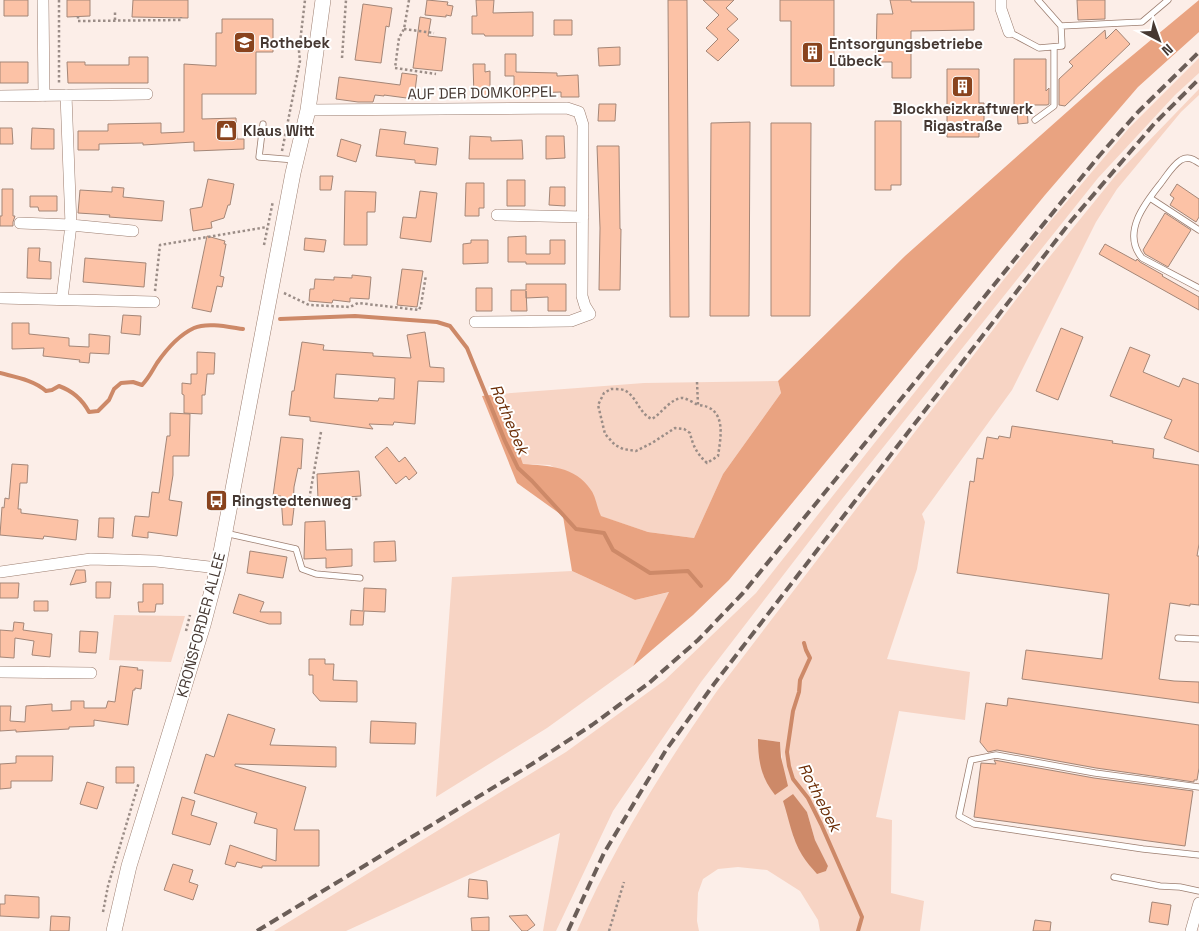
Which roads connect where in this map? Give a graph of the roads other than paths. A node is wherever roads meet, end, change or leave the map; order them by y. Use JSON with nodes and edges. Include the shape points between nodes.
{"nodes":[{"id":1,"x":43,"y":0,"type":"edge"},
{"id":2,"x":323,"y":0,"type":"edge"},
{"id":3,"x":1001,"y":0,"type":"edge"},
{"id":4,"x":1038,"y":0,"type":"edge"},
{"id":5,"x":1168,"y":0,"type":"edge"},
{"id":6,"x":1061,"y":26,"type":"junction"},
{"id":7,"x":1009,"y":32,"type":"joint"},
{"id":8,"x":1054,"y":47,"type":"junction"},
{"id":9,"x":147,"y":94,"type":"dead end"},
{"id":10,"x":63,"y":95,"type":"junction"},
{"id":11,"x":0,"y":96,"type":"edge"},
{"id":12,"x":44,"y":96,"type":"junction"},
{"id":13,"x":308,"y":110,"type":"junction"},
{"id":14,"x":1035,"y":120,"type":"dead end"},
{"id":15,"x":263,"y":124,"type":"dead end"},
{"id":16,"x":296,"y":160,"type":"junction"},
{"id":17,"x":1199,"y":163,"type":"edge"},
{"id":18,"x":1150,"y":198,"type":"junction"},
{"id":19,"x":497,"y":215,"type":"dead end"},
{"id":20,"x":583,"y":217,"type":"junction"},
{"id":21,"x":20,"y":223,"type":"dead end"},
{"id":22,"x":71,"y":225,"type":"junction"},
{"id":23,"x":1199,"y":230,"type":"edge"},
{"id":24,"x":133,"y":231,"type":"dead end"},
{"id":25,"x":1199,"y":288,"type":"edge"},
{"id":26,"x":0,"y":298,"type":"edge"},
{"id":27,"x":62,"y":299,"type":"junction"},
{"id":28,"x":154,"y":302,"type":"road end"},
{"id":29,"x":475,"y":322,"type":"dead end"},
{"id":30,"x":225,"y":532,"type":"junction"},
{"id":31,"x":218,"y":568,"type":"junction"},
{"id":32,"x":0,"y":572,"type":"edge"},
{"id":33,"x":360,"y":578,"type":"dead end"},
{"id":34,"x":1178,"y":638,"type":"dead end"},
{"id":35,"x":1199,"y":639,"type":"edge"},
{"id":36,"x":0,"y":672,"type":"edge"},
{"id":37,"x":91,"y":673,"type":"dead end"},
{"id":38,"x":1199,"y":787,"type":"edge"},
{"id":39,"x":1199,"y":855,"type":"edge"},
{"id":40,"x":1114,"y":877,"type":"dead end"},
{"id":41,"x":1199,"y":891,"type":"edge"},
{"id":42,"x":1199,"y":908,"type":"edge"},
{"id":43,"x":114,"y":931,"type":"edge"},
{"id":44,"x":1191,"y":931,"type":"edge"}],
"edges":[{"from":1,"to":12,"type":"street"},
{"from":2,"to":13,"type":"main road","name":"KRONSFORDER ALLEE"},
{"from":3,"to":7,"type":"street"},
{"from":4,"to":6,"type":"lane"},
{"from":5,"to":6,"type":"lane","via":[[1142,22]]},
{"from":6,"to":8,"type":"lane","via":[[1062,46]]},
{"from":7,"to":8,"type":"lane","via":[[1039,48]]},
{"from":8,"to":14,"type":"lane","via":[[1054,106]]},
{"from":9,"to":10,"type":"street"},
{"from":10,"to":12,"type":"street"},
{"from":10,"to":22,"type":"street"},
{"from":11,"to":12,"type":"street"},
{"from":13,"to":16,"type":"main road","name":"KRONSFORDER ALLEE"},
{"from":13,"to":20,"type":"street","name":"AUF DER DOMKOPPEL","via":[[567,108],[579,112],[583,125]]},
{"from":15,"to":16,"type":"lane","via":[[259,157]]},
{"from":16,"to":30,"type":"main road","name":"KRONSFORDER ALLEE"},
{"from":17,"to":18,"type":"lane","via":[[1190,158],[1182,159]]},
{"from":18,"to":23,"type":"lane"},
{"from":18,"to":25,"type":"lane","via":[[1141,210],[1134,232],[1137,252],[1155,266]]},
{"from":19,"to":20,"type":"street"},
{"from":20,"to":29,"type":"street","name":"AUF DER DOMKOPPEL","via":[[582,296],[590,314],[571,322]]},
{"from":21,"to":22,"type":"street"},
{"from":22,"to":24,"type":"street"},
{"from":22,"to":27,"type":"street"},
{"from":26,"to":27,"type":"street"},
{"from":27,"to":28,"type":"street"},
{"from":30,"to":31,"type":"main road","name":"KRONSFORDER ALLEE"},
{"from":30,"to":33,"type":"lane","via":[[296,549],[302,569],[316,574]]},
{"from":31,"to":32,"type":"street","via":[[91,559]]},
{"from":31,"to":43,"type":"main road","name":"KRONSFORDER ALLEE","via":[[129,866]]},
{"from":34,"to":35,"type":"lane"},
{"from":36,"to":37,"type":"street"},
{"from":38,"to":39,"type":"lane","via":[[996,755],[971,760],[959,816],[974,824]]},
{"from":40,"to":41,"type":"lane"},
{"from":42,"to":44,"type":"street"}]}
